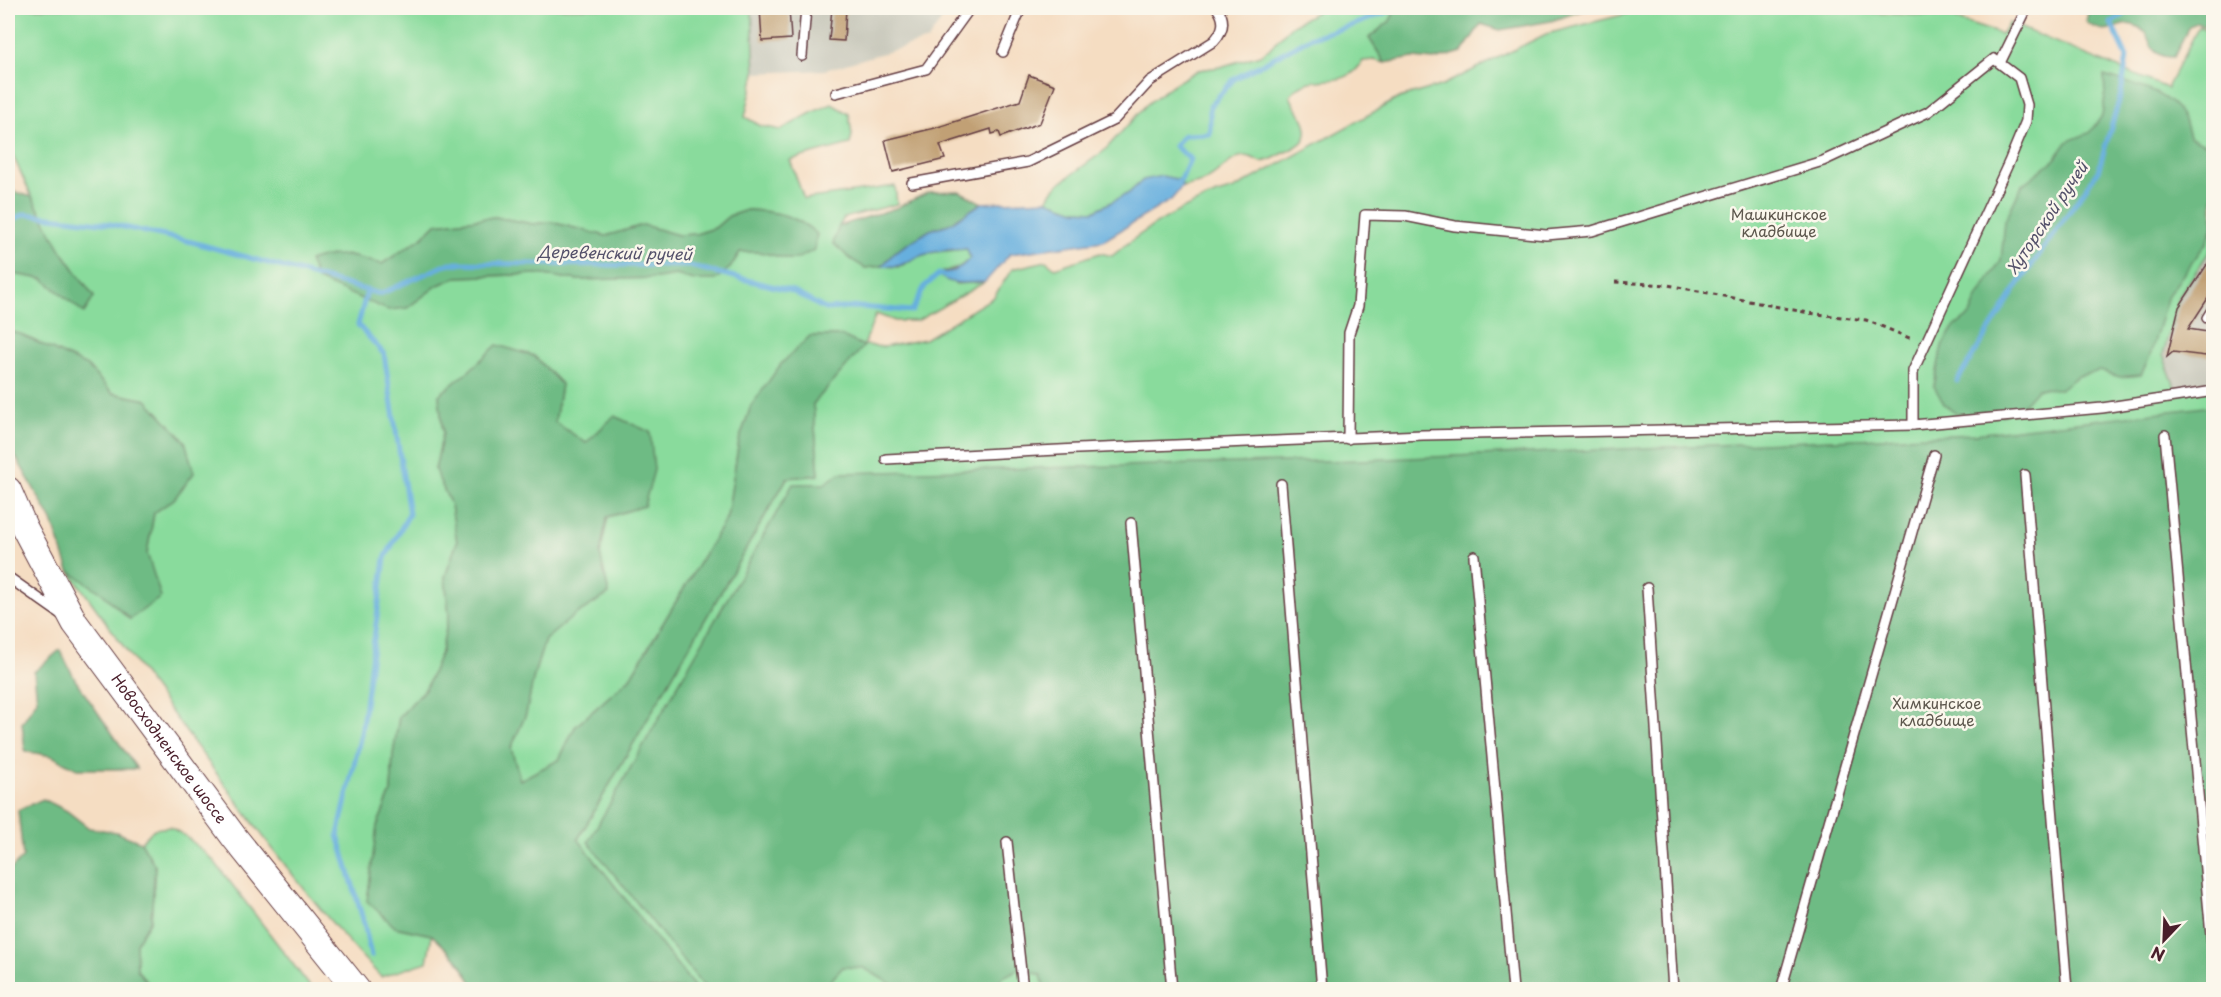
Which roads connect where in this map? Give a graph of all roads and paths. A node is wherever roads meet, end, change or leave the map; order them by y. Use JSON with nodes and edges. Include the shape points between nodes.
{"nodes":[{"id":1,"x":806,"y":8,"type":"edge"},
{"id":2,"x":970,"y":8,"type":"edge"},
{"id":3,"x":1021,"y":8,"type":"edge"},
{"id":4,"x":1217,"y":8,"type":"edge"},
{"id":5,"x":2027,"y":8,"type":"edge"},
{"id":6,"x":1003,"y":52,"type":"dead end"},
{"id":7,"x":802,"y":56,"type":"dead end"},
{"id":8,"x":2000,"y":63,"type":"junction"},
{"id":9,"x":836,"y":93,"type":"dead end"},
{"id":10,"x":912,"y":183,"type":"dead end"},
{"id":11,"x":1615,"y":282,"type":"dead end"},
{"id":12,"x":2214,"y":307,"type":"edge"},
{"id":13,"x":2214,"y":320,"type":"edge"},
{"id":14,"x":1925,"y":345,"type":"junction"},
{"id":15,"x":2214,"y":392,"type":"edge"},
{"id":16,"x":1913,"y":425,"type":"junction"},
{"id":17,"x":2165,"y":435,"type":"dead end"},
{"id":18,"x":1348,"y":439,"type":"junction"},
{"id":19,"x":1934,"y":455,"type":"dead end"},
{"id":20,"x":886,"y":459,"type":"dead end"},
{"id":21,"x":2025,"y":475,"type":"dead end"},
{"id":22,"x":1281,"y":484,"type":"dead end"},
{"id":23,"x":8,"y":490,"type":"edge"},
{"id":24,"x":1131,"y":523,"type":"dead end"},
{"id":25,"x":1474,"y":556,"type":"dead end"},
{"id":26,"x":8,"y":577,"type":"edge"},
{"id":27,"x":1647,"y":588,"type":"dead end"},
{"id":28,"x":75,"y":623,"type":"junction"},
{"id":29,"x":1007,"y":842,"type":"dead end"},
{"id":30,"x":2214,"y":967,"type":"edge"},
{"id":31,"x":357,"y":990,"type":"edge"},
{"id":32,"x":1023,"y":990,"type":"edge"},
{"id":33,"x":1172,"y":990,"type":"edge"},
{"id":34,"x":1322,"y":990,"type":"edge"},
{"id":35,"x":1513,"y":990,"type":"edge"},
{"id":36,"x":1673,"y":990,"type":"edge"},
{"id":37,"x":1781,"y":990,"type":"edge"},
{"id":38,"x":2067,"y":990,"type":"edge"}],
"edges":[{"from":1,"to":7,"type":"lane"},
{"from":2,"to":9,"type":"lane","via":[[926,69]]},
{"from":3,"to":6,"type":"lane"},
{"from":4,"to":10,"type":"lane","via":[[1224,20],[1214,41],[1150,81],[1114,120],[1029,162]]},
{"from":5,"to":8,"type":"lane"},
{"from":8,"to":14,"type":"lane","via":[[2019,78],[2027,105],[2026,121]]},
{"from":8,"to":18,"type":"lane","via":[[1994,60],[1928,112],[1823,161],[1592,231],[1546,236],[1405,216],[1365,215],[1358,306],[1349,333]]},
{"from":11,"to":14,"type":"path","via":[[1668,285],[1809,313],[1866,320]]},
{"from":12,"to":13,"type":"lane","via":[[2207,318]]},
{"from":14,"to":16,"type":"lane","via":[[1913,371]]},
{"from":15,"to":16,"type":"lane","via":[[2102,408]]},
{"from":16,"to":18,"type":"lane"},
{"from":17,"to":30,"type":"lane"},
{"from":18,"to":20,"type":"lane"},
{"from":19,"to":37,"type":"lane"},
{"from":21,"to":38,"type":"lane"},
{"from":22,"to":34,"type":"lane"},
{"from":23,"to":28,"type":"main road","name":"Новосходненское шоссе"},
{"from":24,"to":33,"type":"lane"},
{"from":25,"to":35,"type":"lane"},
{"from":26,"to":28,"type":"lane"},
{"from":27,"to":36,"type":"lane"},
{"from":28,"to":31,"type":"main road","name":"Новосходненское шоссе","via":[[234,837]]},
{"from":29,"to":32,"type":"lane"}]}
